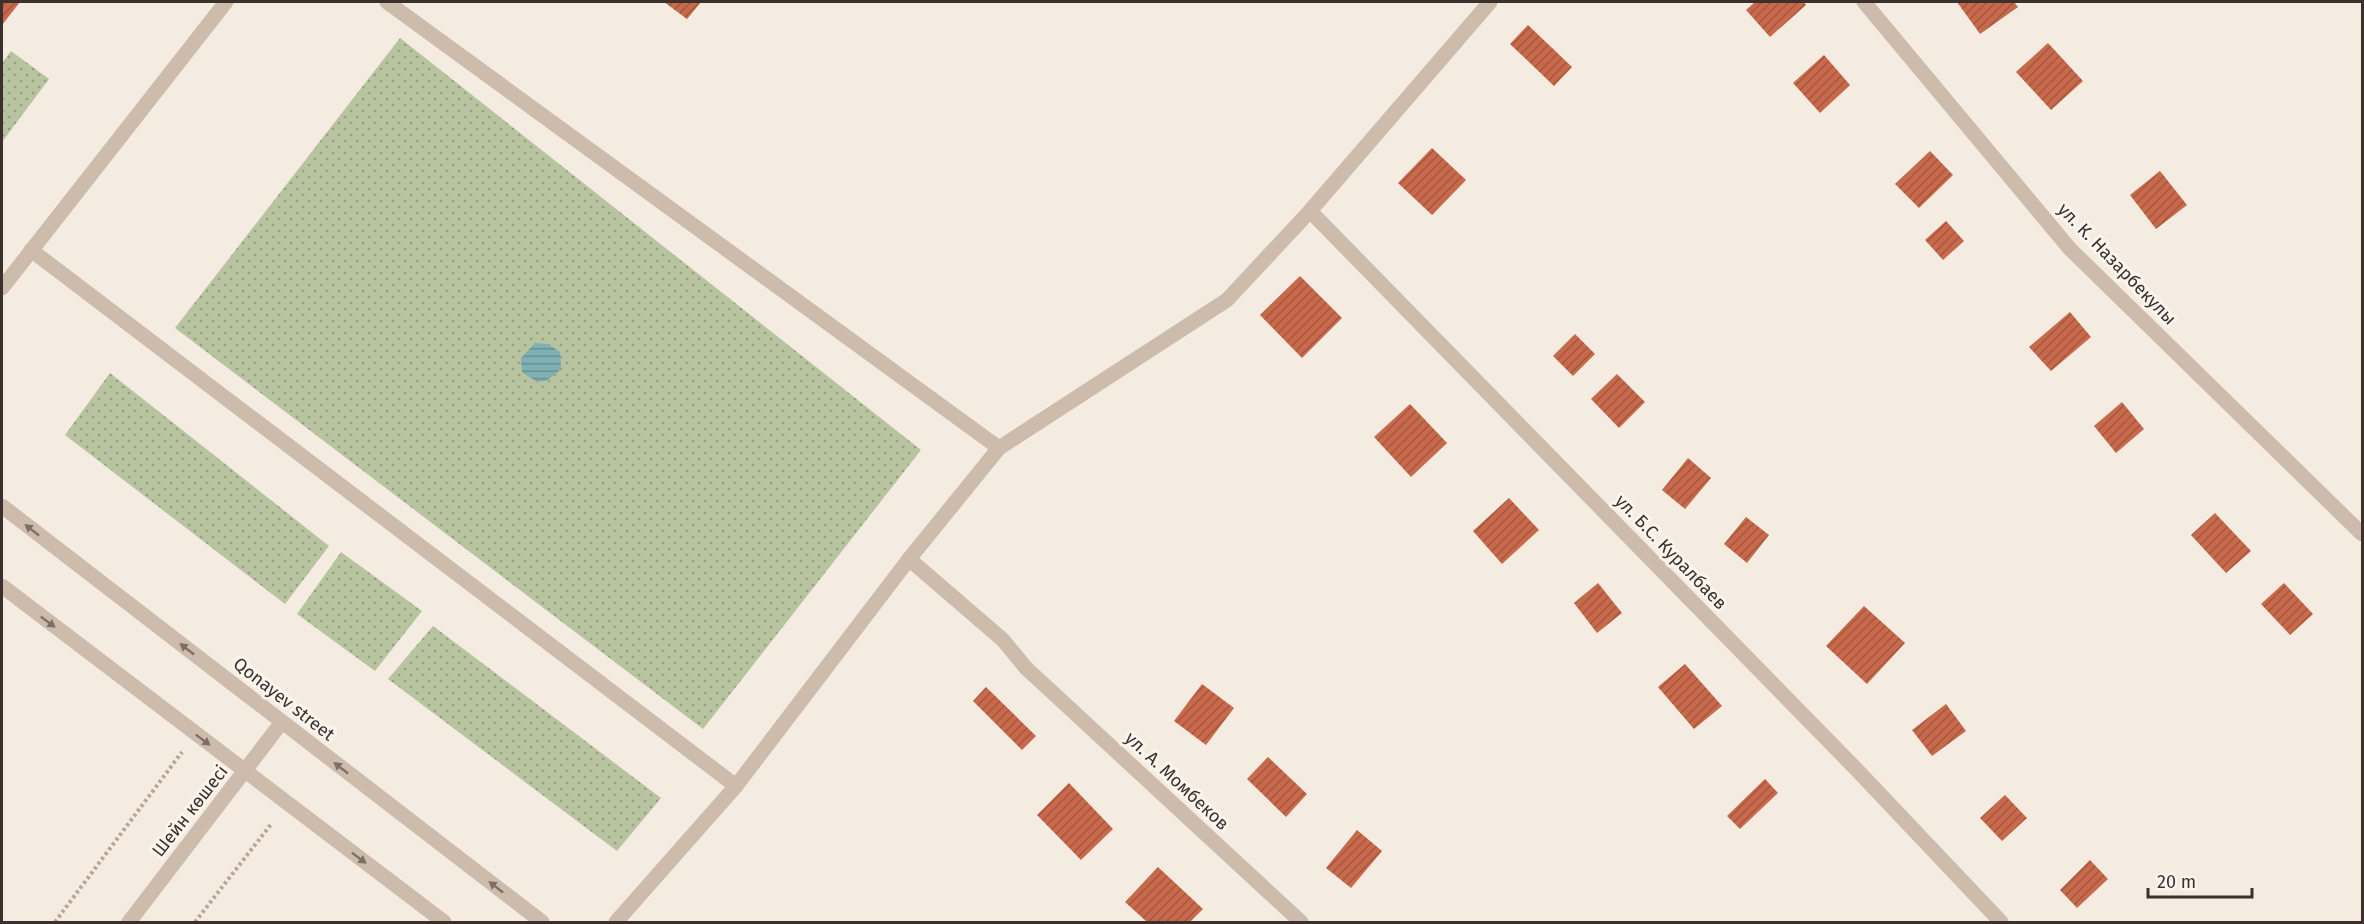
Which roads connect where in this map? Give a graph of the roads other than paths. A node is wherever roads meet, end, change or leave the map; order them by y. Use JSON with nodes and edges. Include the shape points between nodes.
{"nodes":[{"id":1,"x":226,"y":2,"type":"edge"},
{"id":2,"x":387,"y":2,"type":"edge"},
{"id":3,"x":1490,"y":2,"type":"edge"},
{"id":4,"x":1864,"y":2,"type":"edge"},
{"id":5,"x":1310,"y":211,"type":"junction"},
{"id":6,"x":32,"y":250,"type":"junction"},
{"id":7,"x":2,"y":288,"type":"edge"},
{"id":8,"x":999,"y":448,"type":"junction"},
{"id":9,"x":2,"y":506,"type":"edge"},
{"id":10,"x":2362,"y":534,"type":"edge"},
{"id":11,"x":909,"y":560,"type":"junction"},
{"id":12,"x":2,"y":586,"type":"edge"},
{"id":13,"x":282,"y":722,"type":"junction"},
{"id":14,"x":245,"y":772,"type":"junction"},
{"id":15,"x":735,"y":786,"type":"junction"},
{"id":16,"x":129,"y":922,"type":"edge"},
{"id":17,"x":444,"y":922,"type":"edge"},
{"id":18,"x":542,"y":922,"type":"edge"},
{"id":19,"x":616,"y":922,"type":"edge"},
{"id":20,"x":1301,"y":922,"type":"edge"},
{"id":21,"x":2001,"y":922,"type":"edge"}],
"edges":[{"from":1,"to":6,"type":"street"},
{"from":2,"to":8,"type":"street"},
{"from":3,"to":5,"type":"street"},
{"from":4,"to":10,"type":"street","name":"ул. К. Назарбекулы","via":[[2070,249]]},
{"from":5,"to":8,"type":"street","via":[[1227,300]]},
{"from":5,"to":21,"type":"street","name":"ул. Б.С. Куралбаев"},
{"from":6,"to":7,"type":"street"},
{"from":6,"to":15,"type":"street"},
{"from":8,"to":11,"type":"street"},
{"from":13,"to":9,"type":"street","name":"Qonayev street","one_way":true},
{"from":11,"to":15,"type":"street"},
{"from":11,"to":20,"type":"street","name":"ул. А. Момбеков","via":[[1003,640],[1026,668]]},
{"from":12,"to":14,"type":"street","one_way":true},
{"from":13,"to":14,"type":"street","name":"Шейн көшесі"},
{"from":18,"to":13,"type":"street","name":"Qonayev street","one_way":true},
{"from":14,"to":16,"type":"street","name":"Шейн көшесі"},
{"from":14,"to":17,"type":"street","one_way":true},
{"from":15,"to":19,"type":"street"}]}
